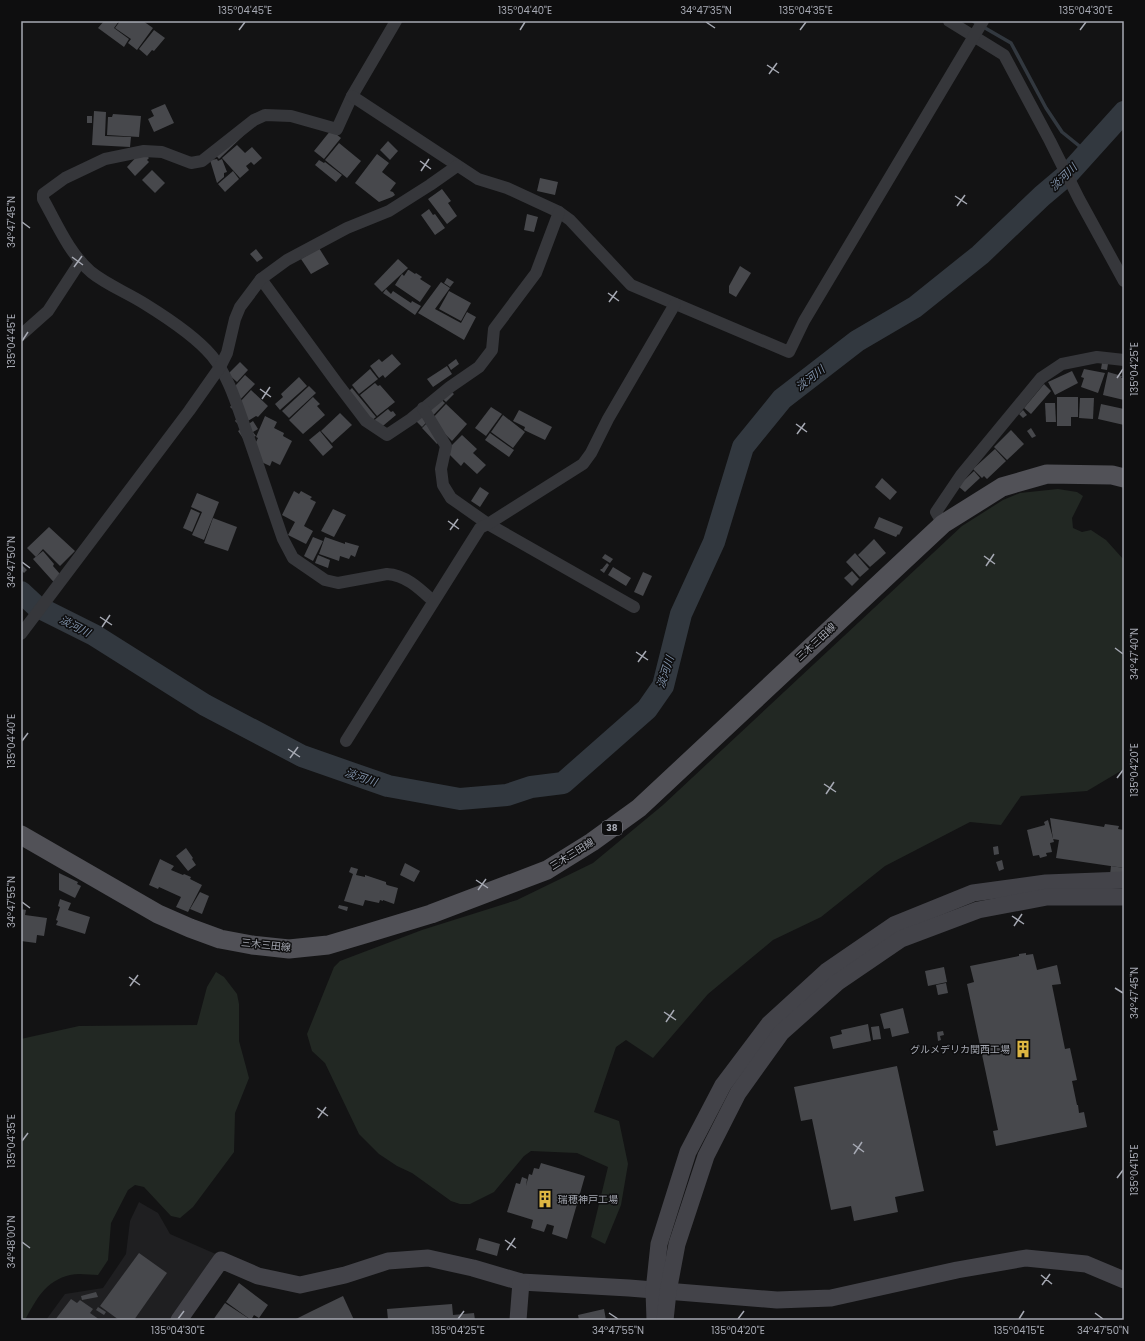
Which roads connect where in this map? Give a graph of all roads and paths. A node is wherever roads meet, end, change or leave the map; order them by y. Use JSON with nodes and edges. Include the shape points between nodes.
{"nodes":[{"id":1,"x":396,"y":21,"type":"edge"},
{"id":2,"x":949,"y":21,"type":"edge"},
{"id":3,"x":978,"y":29,"type":"edge"},
{"id":4,"x":352,"y":96,"type":"junction"},
{"id":5,"x":458,"y":166,"type":"junction"},
{"id":6,"x":559,"y":212,"type":"junction"},
{"id":7,"x":80,"y":262,"type":"junction"},
{"id":8,"x":261,"y":279,"type":"junction"},
{"id":9,"x":1124,"y":281,"type":"edge"},
{"id":10,"x":675,"y":304,"type":"junction"},
{"id":11,"x":21,"y":335,"type":"edge"},
{"id":12,"x":1124,"y":360,"type":"edge"},
{"id":13,"x":220,"y":367,"type":"junction"},
{"id":14,"x":423,"y":408,"type":"junction"},
{"id":15,"x":1124,"y":478,"type":"edge"},
{"id":16,"x":488,"y":524,"type":"junction"},
{"id":17,"x":943,"y":524,"type":"junction"},
{"id":18,"x":433,"y":601,"type":"junction"},
{"id":19,"x":634,"y":607,"type":"dead end"},
{"id":20,"x":21,"y":634,"type":"edge"},
{"id":21,"x":346,"y":740,"type":"dead end"},
{"id":22,"x":21,"y":835,"type":"edge"},
{"id":23,"x":1124,"y":880,"type":"edge"},
{"id":24,"x":1124,"y":897,"type":"edge"},
{"id":25,"x":1124,"y":1280,"type":"edge"},
{"id":26,"x":521,"y":1282,"type":"junction"},
{"id":27,"x":661,"y":1291,"type":"junction"},
{"id":28,"x":179,"y":1320,"type":"edge"},
{"id":29,"x":518,"y":1320,"type":"edge"},
{"id":30,"x":655,"y":1320,"type":"edge"},
{"id":31,"x":665,"y":1320,"type":"edge"}],
"edges":[{"from":1,"to":4,"type":"street"},
{"from":2,"to":3,"type":"street"},
{"from":3,"to":9,"type":"street","via":[[1004,55]]},
{"from":3,"to":10,"type":"street","via":[[804,321],[789,352]]},
{"from":4,"to":5,"type":"street"},
{"from":4,"to":7,"type":"street","via":[[338,129],[291,116],[265,115],[254,120],[202,161],[191,163],[162,152],[144,151],[105,159],[65,178],[42,194]]},
{"from":5,"to":6,"type":"street","via":[[478,179],[507,188]]},
{"from":5,"to":8,"type":"street","via":[[388,211],[347,228],[287,260]]},
{"from":6,"to":10,"type":"street","via":[[570,220],[631,285]]},
{"from":6,"to":14,"type":"street","via":[[536,273],[494,329],[492,350],[479,367]]},
{"from":7,"to":11,"type":"street","via":[[48,310]]},
{"from":7,"to":13,"type":"street","via":[[92,273],[144,304],[194,339]]},
{"from":8,"to":13,"type":"street","via":[[240,307],[227,353]]},
{"from":8,"to":14,"type":"street","via":[[366,420],[387,435]]},
{"from":10,"to":16,"type":"street","via":[[583,464]]},
{"from":12,"to":17,"type":"street","via":[[1097,357],[1062,364],[1041,378],[961,475],[936,512]]},
{"from":13,"to":18,"type":"street","via":[[235,401],[283,539],[293,558],[325,580],[338,583],[393,575],[414,584]]},
{"from":13,"to":20,"type":"street"},
{"from":14,"to":16,"type":"street","via":[[446,446],[441,469],[443,486],[451,498]]},
{"from":15,"to":17,"type":"main road","name":"三木三田線","number":"38","via":[[1112,475],[1047,474],[1002,487]]},
{"from":16,"to":18,"type":"street","via":[[480,528]]},
{"from":16,"to":19,"type":"street"},
{"from":17,"to":22,"type":"main road","name":"三木三田線","number":"38","via":[[639,808],[547,870],[431,914],[328,945],[289,949],[220,939],[158,914]]},
{"from":18,"to":21,"type":"street"},
{"from":23,"to":27,"type":"street","via":[[1046,883],[973,893],[894,926],[827,971],[769,1024],[723,1085],[688,1152],[659,1244]]},
{"from":24,"to":27,"type":"street","via":[[1047,897],[978,910],[902,939],[838,982],[781,1033],[738,1092],[706,1156]]},
{"from":25,"to":27,"type":"street","via":[[1086,1264],[1026,1258],[957,1270],[831,1298],[777,1300]]},
{"from":26,"to":27,"type":"street"},
{"from":26,"to":28,"type":"street","via":[[428,1258],[388,1262],[300,1285],[258,1276],[221,1260]]},
{"from":26,"to":29,"type":"street"},
{"from":27,"to":30,"type":"street"},
{"from":27,"to":31,"type":"street"}]}
